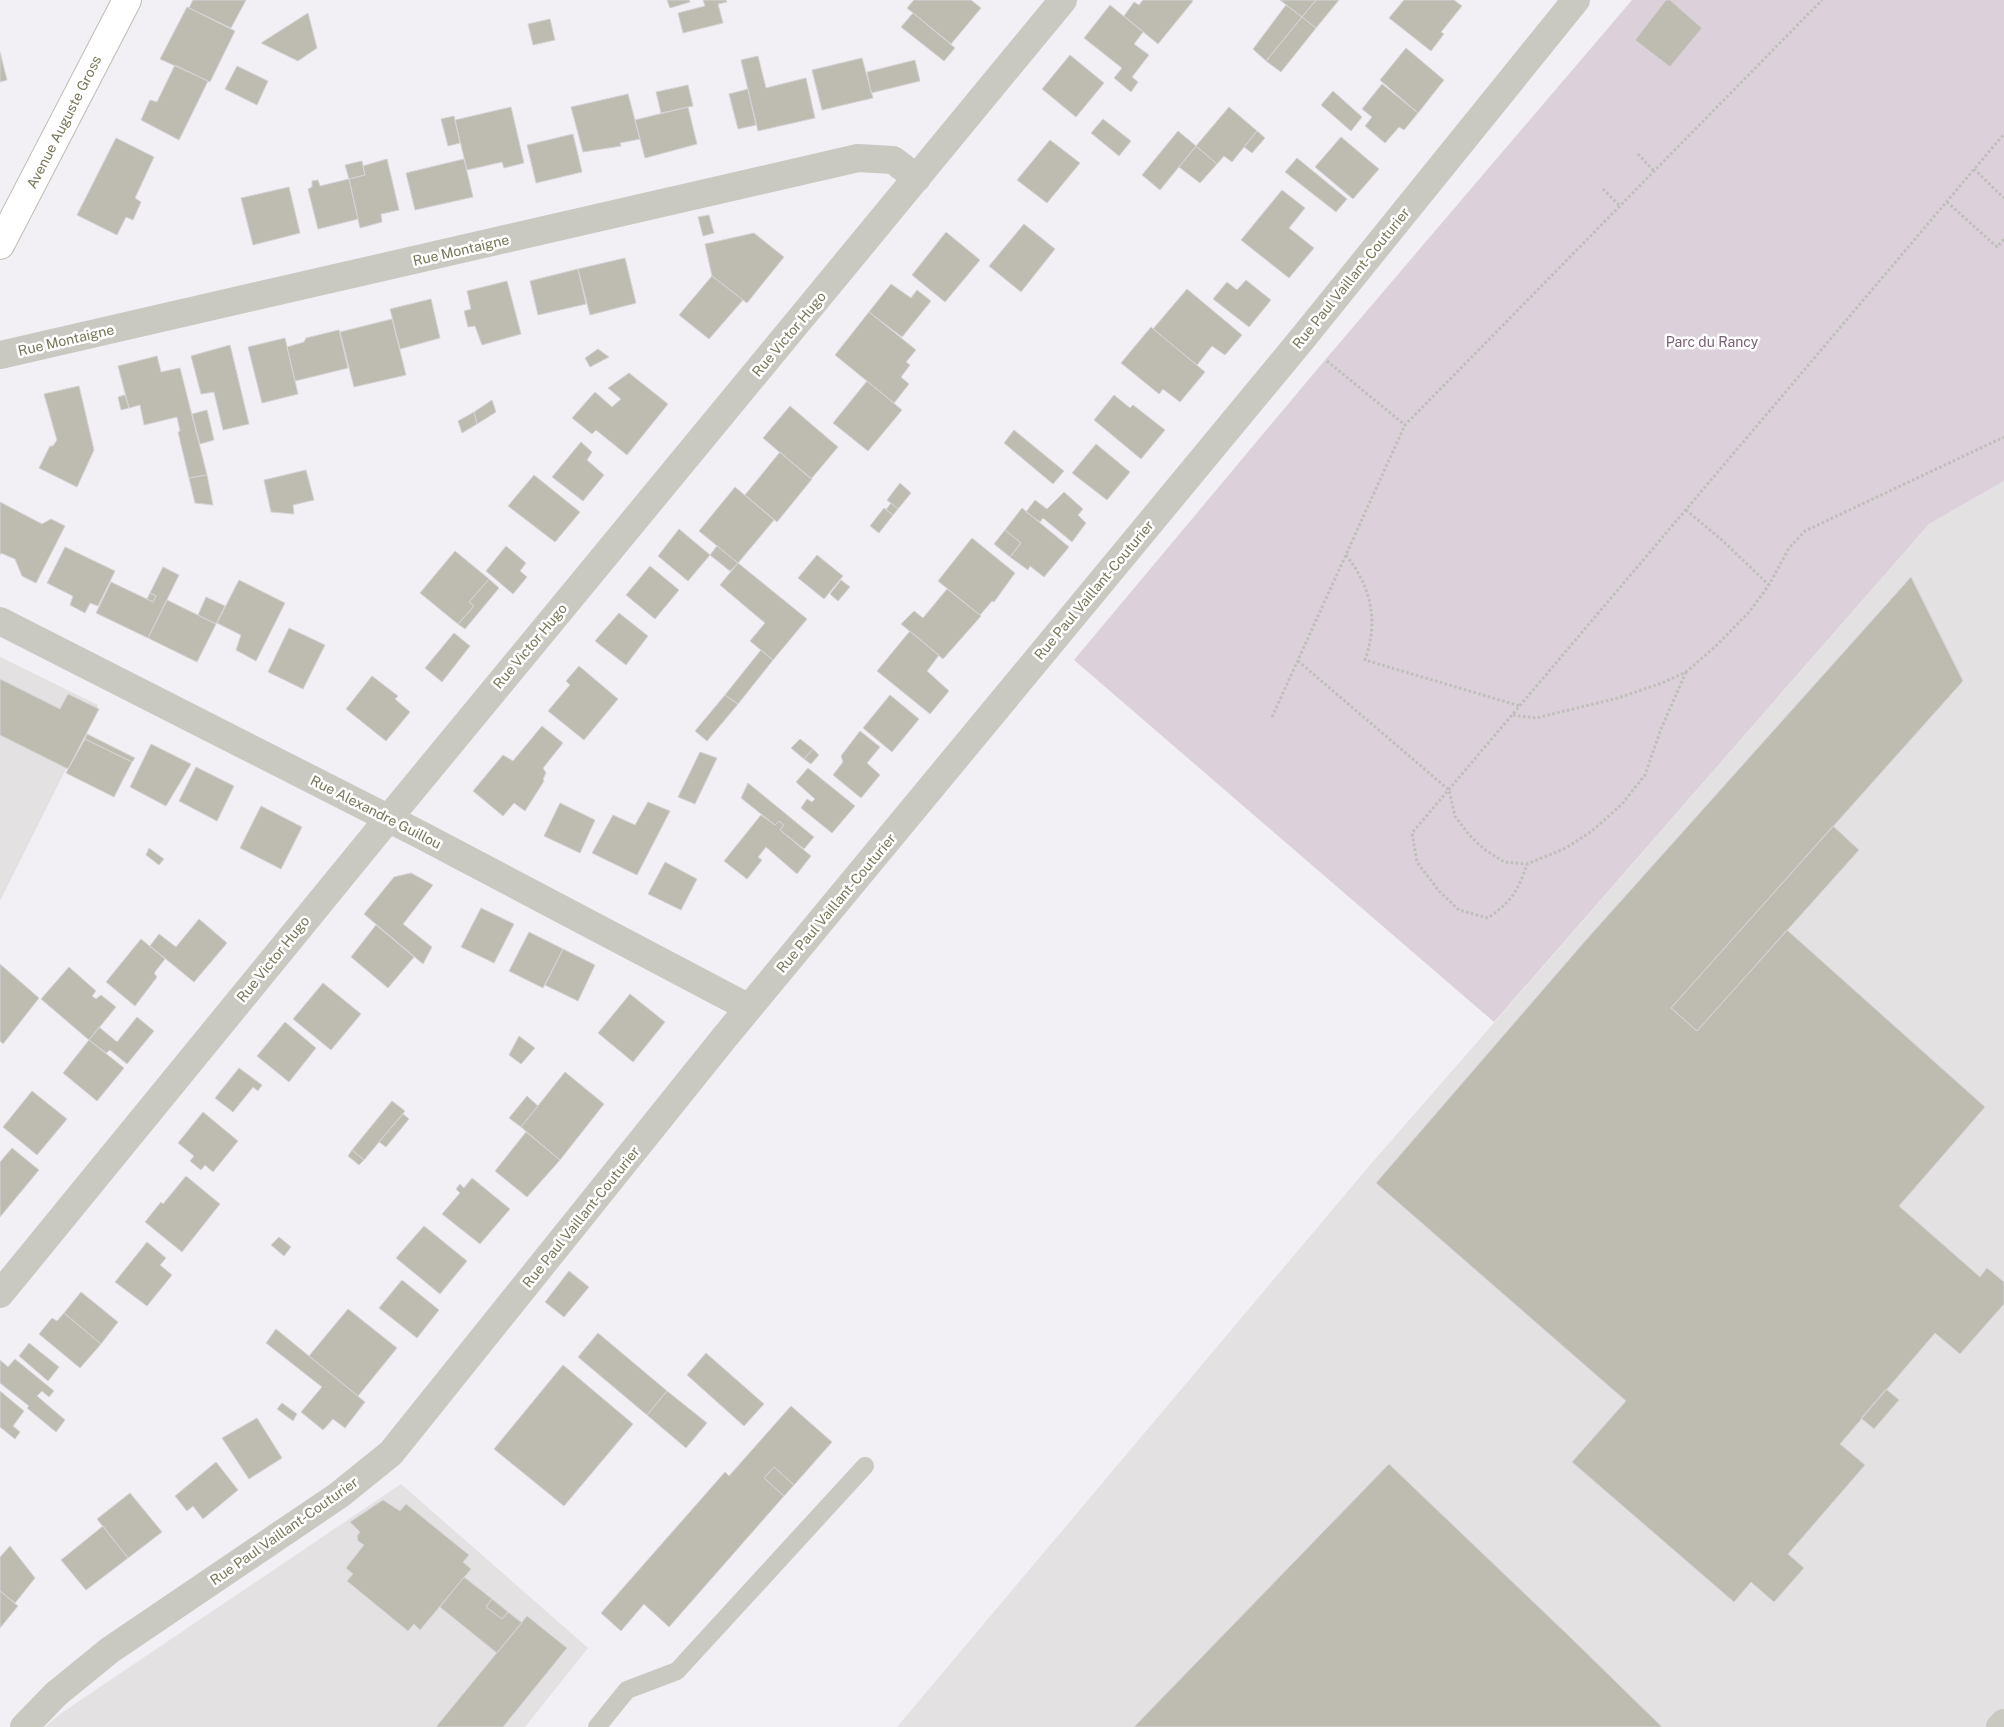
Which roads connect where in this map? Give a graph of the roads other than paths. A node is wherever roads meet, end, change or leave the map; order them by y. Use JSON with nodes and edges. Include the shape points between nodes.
{"nodes":[{"id":1,"x":127,"y":0,"type":"edge"},
{"id":2,"x":1063,"y":0,"type":"edge"},
{"id":3,"x":1576,"y":0,"type":"edge"},
{"id":4,"x":917,"y":178,"type":"junction"},
{"id":5,"x":0,"y":245,"type":"edge"},
{"id":6,"x":0,"y":355,"type":"edge"},
{"id":7,"x":0,"y":621,"type":"edge"},
{"id":8,"x":388,"y":819,"type":"junction"},
{"id":9,"x":749,"y":1008,"type":"junction"},
{"id":10,"x":0,"y":1294,"type":"edge"},
{"id":11,"x":865,"y":1466,"type":"dead end"},
{"id":12,"x":2004,"y":1723,"type":"edge"},
{"id":13,"x":24,"y":1727,"type":"edge"},
{"id":14,"x":597,"y":1727,"type":"edge"},
{"id":15,"x":2000,"y":1727,"type":"edge"}],
"edges":[{"from":1,"to":5,"type":"street","name":"Avenue Auguste Gross"},
{"from":2,"to":4,"type":"street","name":"Rue Victor Hugo"},
{"from":3,"to":9,"type":"street","name":"Rue Paul Vaillant-Couturier","via":[[1302,339]]},
{"from":4,"to":6,"type":"street","name":"Rue Montaigne","via":[[893,160],[858,158]]},
{"from":4,"to":8,"type":"street","name":"Rue Victor Hugo"},
{"from":7,"to":8,"type":"street","name":"Rue Alexandre Guillou"},
{"from":8,"to":9,"type":"street","name":"Rue Alexandre Guillou"},
{"from":8,"to":10,"type":"street","name":"Rue Victor Hugo"},
{"from":9,"to":13,"type":"street","name":"Rue Paul Vaillant-Couturier","via":[[391,1453],[339,1495],[110,1650],[56,1694]]},
{"from":11,"to":14,"type":"lane","via":[[677,1671],[627,1690]]},
{"from":12,"to":15,"type":"street"}]}
